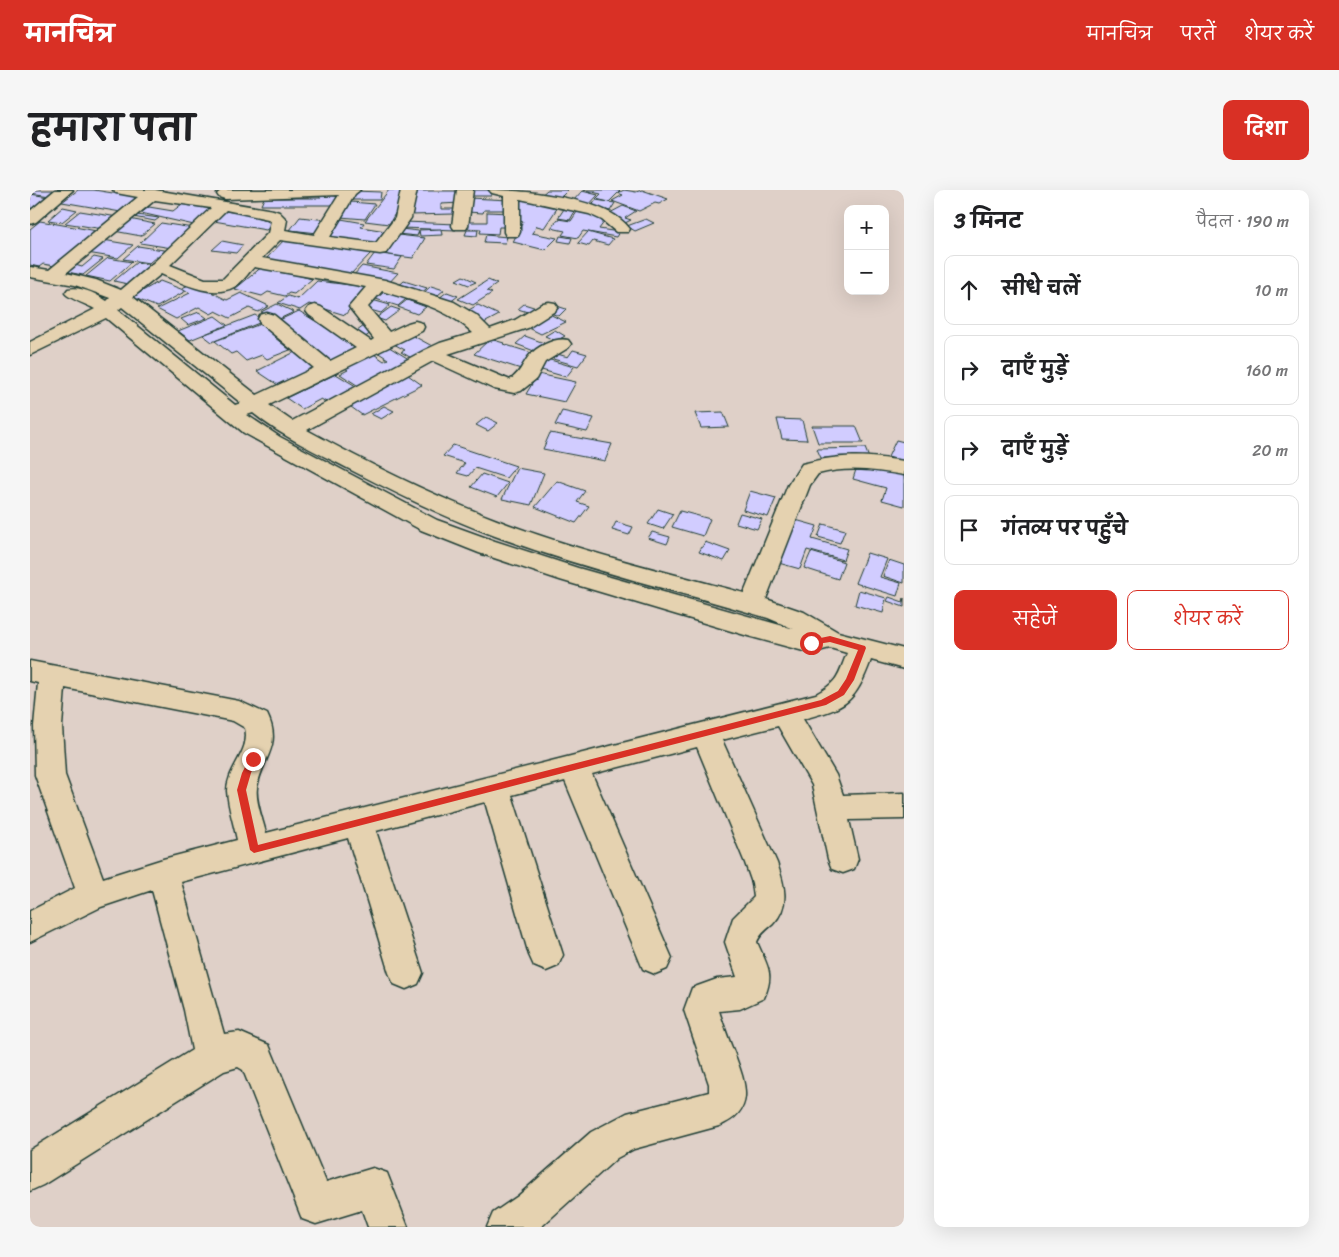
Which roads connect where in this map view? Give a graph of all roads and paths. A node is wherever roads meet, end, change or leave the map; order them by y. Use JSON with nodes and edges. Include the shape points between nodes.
{"nodes":[{"id":1,"x":65,"y":190,"type":"edge"},
{"id":2,"x":121,"y":190,"type":"edge"},
{"id":3,"x":351,"y":190,"type":"edge"},
{"id":4,"x":409,"y":190,"type":"edge"},
{"id":5,"x":464,"y":190,"type":"edge"},
{"id":6,"x":504,"y":192,"type":"edge"},
{"id":7,"x":152,"y":194,"type":"junction"},
{"id":8,"x":191,"y":195,"type":"edge"},
{"id":9,"x":223,"y":204,"type":"junction"},
{"id":10,"x":30,"y":219,"type":"edge"},
{"id":11,"x":460,"y":226,"type":"dead end"},
{"id":12,"x":622,"y":229,"type":"dead end"},
{"id":13,"x":512,"y":232,"type":"dead end"},
{"id":14,"x":276,"y":234,"type":"junction"},
{"id":15,"x":320,"y":239,"type":"junction"},
{"id":16,"x":250,"y":261,"type":"junction"},
{"id":17,"x":159,"y":267,"type":"junction"},
{"id":18,"x":30,"y":272,"type":"edge"},
{"id":19,"x":53,"y":275,"type":"junction"},
{"id":20,"x":30,"y":283,"type":"edge"},
{"id":21,"x":379,"y":284,"type":"junction"},
{"id":22,"x":114,"y":304,"type":"junction"},
{"id":23,"x":549,"y":307,"type":"dead end"},
{"id":24,"x":315,"y":311,"type":"dead end"},
{"id":25,"x":267,"y":319,"type":"dead end"},
{"id":26,"x":415,"y":327,"type":"dead end"},
{"id":27,"x":30,"y":328,"type":"edge"},
{"id":28,"x":57,"y":334,"type":"junction"},
{"id":29,"x":486,"y":336,"type":"junction"},
{"id":30,"x":561,"y":344,"type":"dead end"},
{"id":31,"x":378,"y":345,"type":"junction"},
{"id":32,"x":30,"y":349,"type":"edge"},
{"id":33,"x":432,"y":354,"type":"junction"},
{"id":34,"x":328,"y":369,"type":"junction"},
{"id":35,"x":255,"y":404,"type":"junction"},
{"id":36,"x":233,"y":414,"type":"junction"},
{"id":37,"x":291,"y":430,"type":"junction"},
{"id":38,"x":904,"y":468,"type":"edge"},
{"id":39,"x":752,"y":604,"type":"junction"},
{"id":40,"x":830,"y":639,"type":"junction"},
{"id":41,"x":862,"y":648,"type":"junction"},
{"id":42,"x":904,"y":660,"type":"edge"},
{"id":43,"x":41,"y":674,"type":"edge"},
{"id":44,"x":785,"y":713,"type":"junction"},
{"id":45,"x":705,"y":733,"type":"junction"},
{"id":46,"x":574,"y":767,"type":"junction"},
{"id":47,"x":495,"y":787,"type":"junction"},
{"id":48,"x":904,"y":806,"type":"edge"},
{"id":49,"x":832,"y":808,"type":"junction"},
{"id":50,"x":358,"y":823,"type":"junction"},
{"id":51,"x":254,"y":850,"type":"junction"},
{"id":52,"x":842,"y":859,"type":"dead end"},
{"id":53,"x":164,"y":873,"type":"junction"},
{"id":54,"x":93,"y":895,"type":"junction"},
{"id":55,"x":30,"y":927,"type":"edge"},
{"id":56,"x":546,"y":955,"type":"dead end"},
{"id":57,"x":655,"y":958,"type":"dead end"},
{"id":58,"x":406,"y":973,"type":"dead end"},
{"id":59,"x":211,"y":1058,"type":"junction"},
{"id":60,"x":30,"y":1172,"type":"edge"},
{"id":61,"x":388,"y":1227,"type":"edge"},
{"id":62,"x":507,"y":1227,"type":"edge"}],
"edges":[{"from":1,"to":10,"type":"street"},
{"from":2,"to":7,"type":"street"},
{"from":3,"to":8,"type":"street"},
{"from":3,"to":15,"type":"street"},
{"from":4,"to":15,"type":"street","via":[[403,218],[380,249]]},
{"from":5,"to":11,"type":"street"},
{"from":6,"to":12,"type":"street","via":[[594,210]]},
{"from":6,"to":13,"type":"street"},
{"from":7,"to":8,"type":"street"},
{"from":7,"to":19,"type":"street"},
{"from":8,"to":9,"type":"street"},
{"from":9,"to":14,"type":"street","via":[[277,217]]},
{"from":9,"to":17,"type":"street"},
{"from":14,"to":15,"type":"street"},
{"from":14,"to":16,"type":"street"},
{"from":16,"to":17,"type":"street","via":[[229,283],[217,287]]},
{"from":16,"to":21,"type":"street"},
{"from":17,"to":22,"type":"street"},
{"from":18,"to":19,"type":"street"},
{"from":19,"to":22,"type":"street","via":[[98,285]]},
{"from":20,"to":22,"type":"street"},
{"from":21,"to":29,"type":"street","via":[[448,306],[469,319]]},
{"from":21,"to":31,"type":"street","via":[[358,307]]},
{"from":22,"to":28,"type":"street"},
{"from":22,"to":35,"type":"street"},
{"from":22,"to":36,"type":"street"},
{"from":23,"to":29,"type":"street","via":[[520,326]]},
{"from":24,"to":31,"type":"street"},
{"from":25,"to":34,"type":"street"},
{"from":26,"to":31,"type":"street"},
{"from":27,"to":28,"type":"street"},
{"from":28,"to":32,"type":"street"},
{"from":29,"to":33,"type":"street","via":[[450,345]]},
{"from":30,"to":33,"type":"street","via":[[540,356],[529,375],[514,387],[501,385]]},
{"from":31,"to":34,"type":"street"},
{"from":33,"to":37,"type":"street"},
{"from":34,"to":35,"type":"street"},
{"from":35,"to":36,"type":"street"},
{"from":35,"to":37,"type":"street"},
{"from":36,"to":40,"type":"street","via":[[272,442],[380,501],[429,525],[487,547],[778,636],[811,643]]},
{"from":37,"to":39,"type":"street","via":[[424,498],[505,531]]},
{"from":38,"to":39,"type":"street","via":[[859,460],[810,469]]},
{"from":39,"to":40,"type":"street","via":[[795,618]]},
{"from":40,"to":41,"type":"street"},
{"from":41,"to":42,"type":"street"},
{"from":41,"to":44,"type":"street","via":[[850,680],[841,693],[824,703]]},
{"from":43,"to":51,"type":"street","via":[[239,712],[257,722],[259,746],[242,790]]},
{"from":43,"to":54,"type":"street","via":[[50,775]]},
{"from":44,"to":45,"type":"street"},
{"from":44,"to":49,"type":"street","via":[[820,771]]},
{"from":45,"to":46,"type":"street"},
{"from":45,"to":62,"type":"street","via":[[761,863],[770,897],[764,910],[744,929],[742,942],[754,975],[752,987],[742,994],[713,994],[704,1000],[701,1010],[727,1084],[727,1099],[719,1108],[628,1132],[604,1145],[532,1210]]},
{"from":46,"to":47,"type":"street"},
{"from":46,"to":57,"type":"street"},
{"from":47,"to":50,"type":"street"},
{"from":47,"to":56,"type":"street"},
{"from":48,"to":49,"type":"street"},
{"from":49,"to":52,"type":"street"},
{"from":50,"to":51,"type":"street"},
{"from":50,"to":58,"type":"street"},
{"from":51,"to":53,"type":"street"},
{"from":53,"to":54,"type":"street"},
{"from":53,"to":59,"type":"street"},
{"from":54,"to":55,"type":"street"},
{"from":59,"to":60,"type":"street"},
{"from":59,"to":61,"type":"street","via":[[230,1048],[244,1050],[256,1058],[316,1206],[373,1187]]}]}
